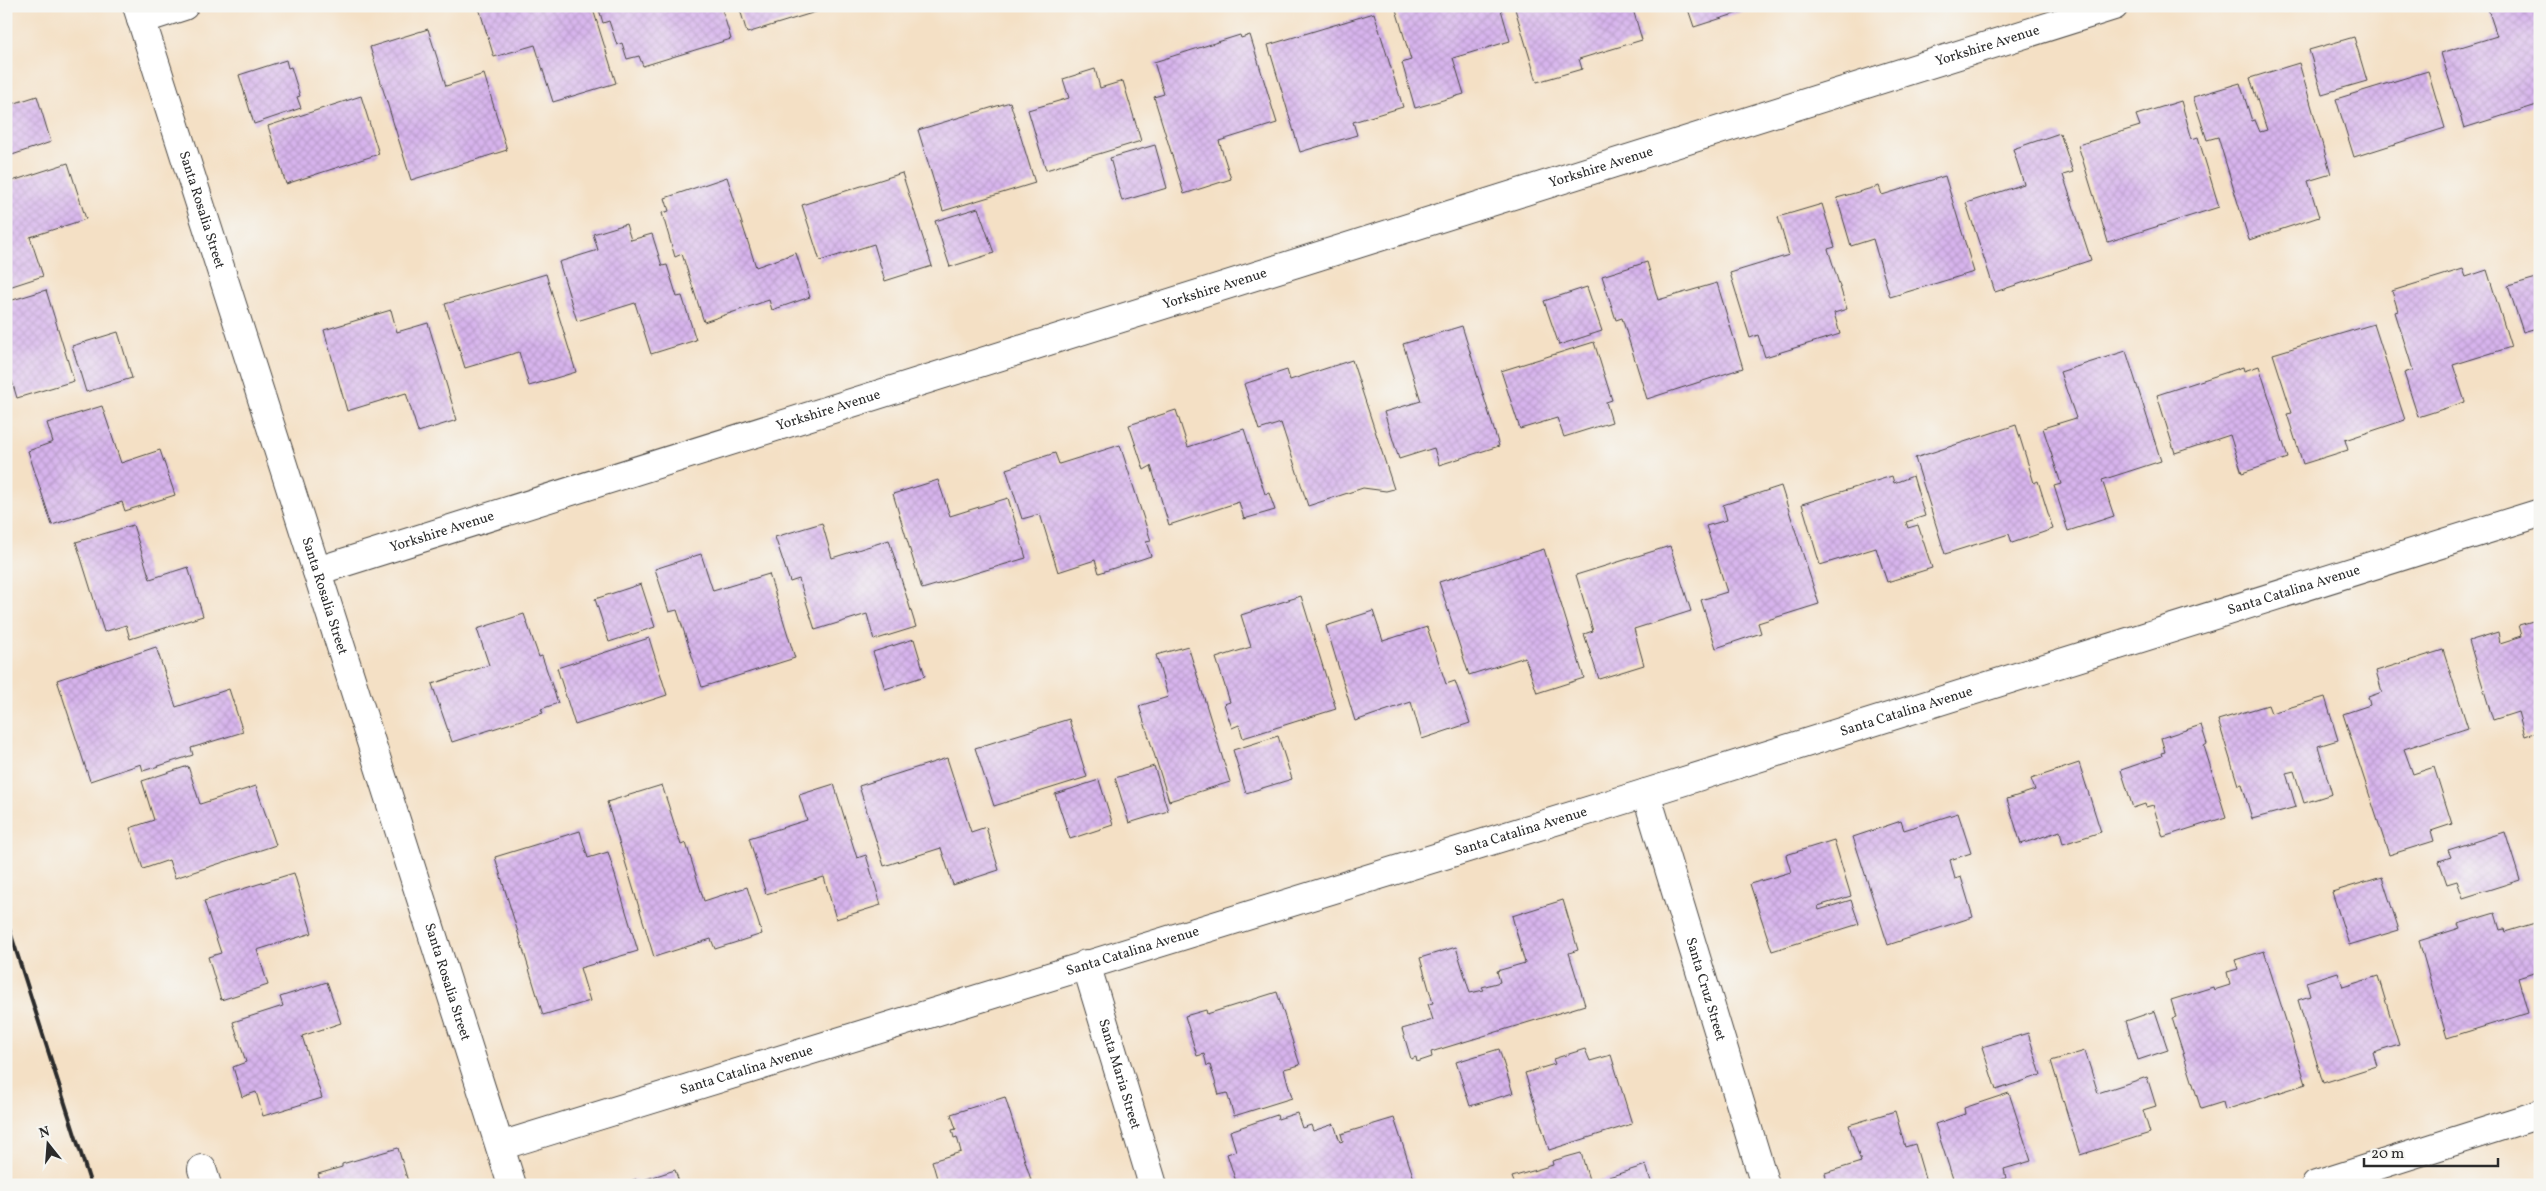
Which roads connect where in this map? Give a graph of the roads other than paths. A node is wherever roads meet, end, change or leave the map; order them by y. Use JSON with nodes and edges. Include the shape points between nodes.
{"nodes":[{"id":1,"x":184,"y":6,"type":"edge"},
{"id":2,"x":2114,"y":6,"type":"edge"},
{"id":3,"x":139,"y":13,"type":"edge"},
{"id":4,"x":2540,"y":513,"type":"edge"},
{"id":5,"x":317,"y":572,"type":"junction"},
{"id":6,"x":1646,"y":793,"type":"junction"},
{"id":7,"x":1086,"y":964,"type":"junction"},
{"id":8,"x":2540,"y":1114,"type":"edge"},
{"id":9,"x":500,"y":1146,"type":"junction"},
{"id":10,"x":512,"y":1185,"type":"edge"},
{"id":11,"x":1153,"y":1185,"type":"edge"},
{"id":12,"x":1765,"y":1185,"type":"edge"},
{"id":13,"x":2316,"y":1185,"type":"edge"}],
"edges":[{"from":1,"to":3,"type":"street"},
{"from":2,"to":5,"type":"street","name":"Yorkshire Avenue"},
{"from":3,"to":5,"type":"street","name":"Santa Rosalia Street"},
{"from":4,"to":6,"type":"street","name":"Santa Catalina Avenue"},
{"from":5,"to":9,"type":"street","name":"Santa Rosalia Street"},
{"from":6,"to":7,"type":"street","name":"Santa Catalina Avenue"},
{"from":6,"to":12,"type":"street","name":"Santa Cruz Street"},
{"from":7,"to":9,"type":"street","name":"Santa Catalina Avenue"},
{"from":7,"to":11,"type":"street","name":"Santa Maria Street"},
{"from":8,"to":13,"type":"street"},
{"from":9,"to":10,"type":"street","name":"Santa Rosalia Street"}]}
